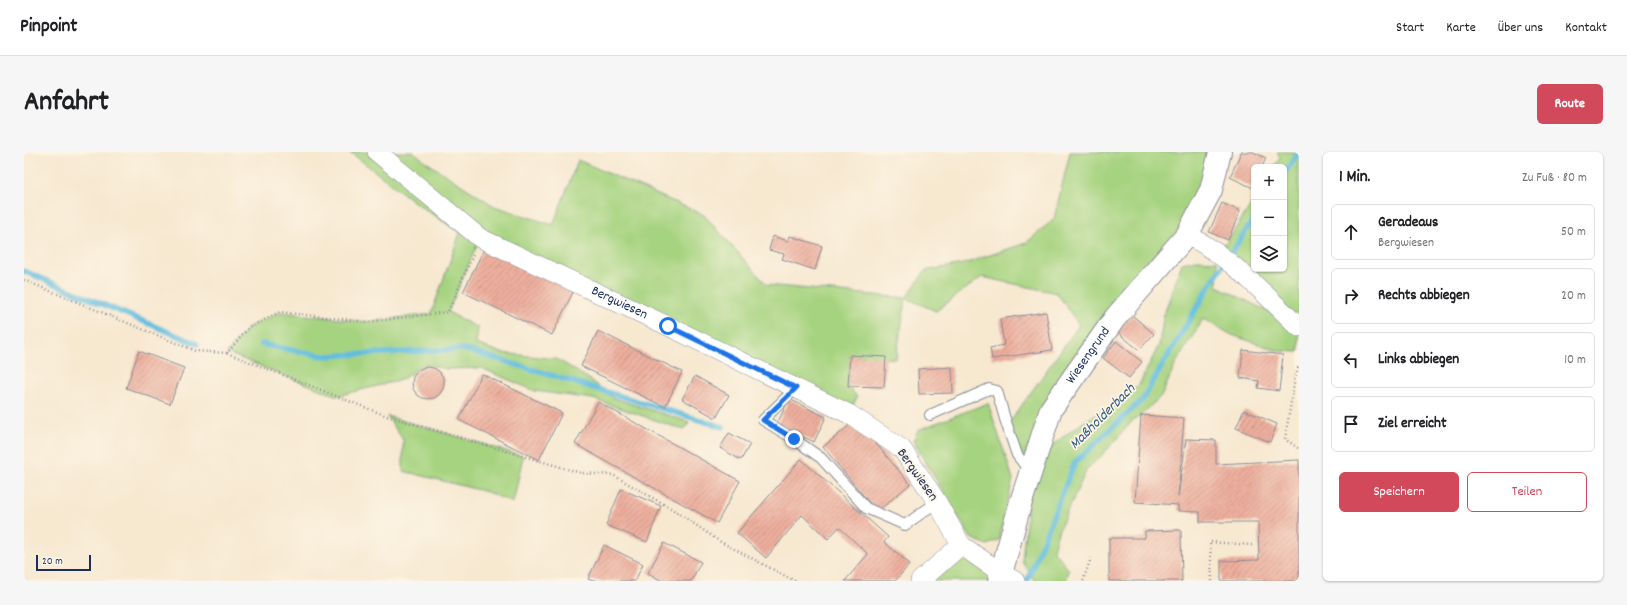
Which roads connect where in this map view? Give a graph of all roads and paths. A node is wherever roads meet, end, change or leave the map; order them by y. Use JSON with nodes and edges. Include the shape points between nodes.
{"nodes":[{"id":1,"x":377,"y":152,"type":"edge"},
{"id":2,"x":1220,"y":152,"type":"edge"},
{"id":3,"x":480,"y":238,"type":"junction"},
{"id":4,"x":1196,"y":239,"type":"junction"},
{"id":5,"x":24,"y":280,"type":"edge"},
{"id":6,"x":1299,"y":327,"type":"edge"},
{"id":7,"x":227,"y":353,"type":"junction"},
{"id":8,"x":1299,"y":365,"type":"edge"},
{"id":9,"x":796,"y":388,"type":"junction"},
{"id":10,"x":930,"y":415,"type":"dead end"},
{"id":11,"x":1298,"y":448,"type":"edge"},
{"id":12,"x":1031,"y":473,"type":"junction"},
{"id":13,"x":937,"y":502,"type":"junction"},
{"id":14,"x":961,"y":545,"type":"junction"},
{"id":15,"x":1252,"y":545,"type":"dead end"},
{"id":16,"x":1091,"y":558,"type":"dead end"},
{"id":17,"x":1005,"y":578,"type":"edge"},
{"id":18,"x":795,"y":581,"type":"edge"},
{"id":19,"x":920,"y":581,"type":"edge"},
{"id":20,"x":1083,"y":581,"type":"edge"},
{"id":21,"x":1212,"y":581,"type":"edge"}],
"edges":[{"from":1,"to":3,"type":"street","name":"Bergwiesen"},
{"from":2,"to":4,"type":"street","name":"Wiesengrund"},
{"from":3,"to":7,"type":"path","via":[[448,312],[367,322],[280,312],[249,327]]},
{"from":3,"to":9,"type":"street","name":"Bergwiesen"},
{"from":4,"to":6,"type":"street","via":[[1242,274]]},
{"from":4,"to":12,"type":"street","name":"Wiesengrund","via":[[1114,318],[1051,409]]},
{"from":5,"to":7,"type":"path","via":[[196,351]]},
{"from":7,"to":18,"type":"path","via":[[387,416],[581,473],[613,475],[677,512],[719,541]]},
{"from":8,"to":11,"type":"path","via":[[1285,439]]},
{"from":9,"to":13,"type":"street","name":"Bergwiesen","via":[[849,414],[902,449]]},
{"from":9,"to":13,"type":"lane","via":[[763,420],[821,458],[866,508],[905,525]]},
{"from":10,"to":12,"type":"lane","via":[[989,389],[997,391],[1017,455]]},
{"from":12,"to":17,"type":"street","name":"Wiesengrund"},
{"from":13,"to":14,"type":"street","name":"Bergwiesen"},
{"from":14,"to":17,"type":"street","name":"Bergwiesen"},
{"from":14,"to":19,"type":"street"},
{"from":15,"to":21,"type":"path","via":[[1210,542]]},
{"from":16,"to":20,"type":"path"}]}
